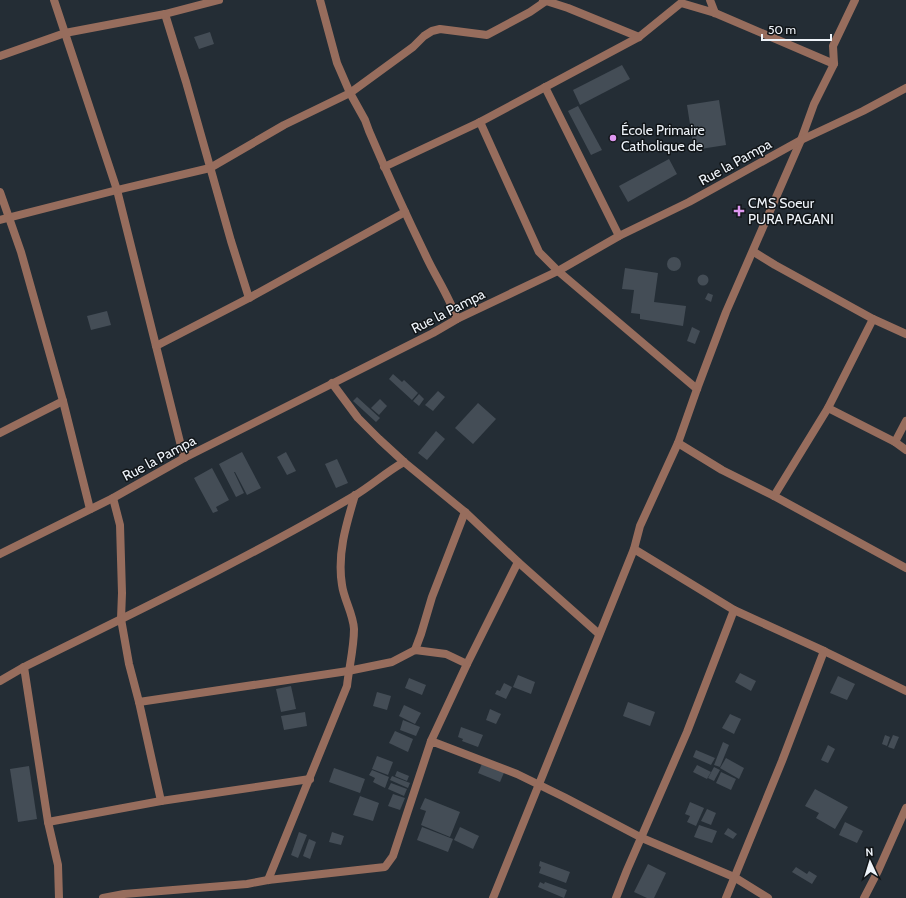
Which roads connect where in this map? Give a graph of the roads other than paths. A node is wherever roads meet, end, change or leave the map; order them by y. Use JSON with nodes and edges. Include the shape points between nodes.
{"nodes":[{"id":1,"x":54,"y":0,"type":"edge"},
{"id":2,"x":219,"y":0,"type":"edge"},
{"id":3,"x":320,"y":0,"type":"edge"},
{"id":4,"x":710,"y":0,"type":"edge"},
{"id":5,"x":855,"y":0,"type":"edge"},
{"id":6,"x":545,"y":1,"type":"edge"},
{"id":7,"x":715,"y":13,"type":"junction"},
{"id":8,"x":165,"y":14,"type":"junction"},
{"id":9,"x":65,"y":33,"type":"junction"},
{"id":10,"x":639,"y":37,"type":"junction"},
{"id":11,"x":0,"y":56,"type":"edge"},
{"id":12,"x":834,"y":64,"type":"junction"},
{"id":13,"x":545,"y":87,"type":"junction"},
{"id":14,"x":906,"y":88,"type":"edge"},
{"id":15,"x":350,"y":93,"type":"junction"},
{"id":16,"x":480,"y":122,"type":"junction"},
{"id":17,"x":802,"y":140,"type":"junction"},
{"id":18,"x":210,"y":168,"type":"junction"},
{"id":19,"x":384,"y":168,"type":"junction"},
{"id":20,"x":117,"y":190,"type":"junction"},
{"id":21,"x":0,"y":192,"type":"edge"},
{"id":22,"x":405,"y":212,"type":"junction"},
{"id":23,"x":4,"y":219,"type":"edge"},
{"id":24,"x":619,"y":236,"type":"junction"},
{"id":25,"x":754,"y":252,"type":"junction"},
{"id":26,"x":558,"y":271,"type":"junction"},
{"id":27,"x":249,"y":298,"type":"junction"},
{"id":28,"x":457,"y":319,"type":"junction"},
{"id":29,"x":873,"y":319,"type":"junction"},
{"id":30,"x":906,"y":334,"type":"edge"},
{"id":31,"x":156,"y":346,"type":"junction"},
{"id":32,"x":332,"y":383,"type":"junction"},
{"id":33,"x":697,"y":389,"type":"junction"},
{"id":34,"x":63,"y":401,"type":"junction"},
{"id":35,"x":828,"y":408,"type":"junction"},
{"id":36,"x":906,"y":420,"type":"edge"},
{"id":37,"x":0,"y":433,"type":"edge"},
{"id":38,"x":678,"y":442,"type":"junction"},
{"id":39,"x":895,"y":442,"type":"junction"},
{"id":40,"x":906,"y":450,"type":"edge"},
{"id":41,"x":184,"y":458,"type":"junction"},
{"id":42,"x":404,"y":462,"type":"junction"},
{"id":43,"x":355,"y":495,"type":"junction"},
{"id":44,"x":774,"y":496,"type":"junction"},
{"id":45,"x":113,"y":498,"type":"junction"},
{"id":46,"x":90,"y":509,"type":"junction"},
{"id":47,"x":465,"y":512,"type":"junction"},
{"id":48,"x":634,"y":549,"type":"junction"},
{"id":49,"x":0,"y":554,"type":"edge"},
{"id":50,"x":518,"y":562,"type":"junction"},
{"id":51,"x":906,"y":568,"type":"edge"},
{"id":52,"x":734,"y":610,"type":"junction"},
{"id":53,"x":121,"y":619,"type":"junction"},
{"id":54,"x":599,"y":634,"type":"junction"},
{"id":55,"x":415,"y":650,"type":"junction"},
{"id":56,"x":824,"y":651,"type":"junction"},
{"id":57,"x":467,"y":664,"type":"junction"},
{"id":58,"x":24,"y":667,"type":"junction"},
{"id":59,"x":348,"y":671,"type":"junction"},
{"id":60,"x":0,"y":681,"type":"edge"},
{"id":61,"x":906,"y":691,"type":"edge"},
{"id":62,"x":139,"y":702,"type":"junction"},
{"id":63,"x":430,"y":741,"type":"junction"},
{"id":64,"x":310,"y":779,"type":"junction"},
{"id":65,"x":539,"y":785,"type":"junction"},
{"id":66,"x":161,"y":801,"type":"junction"},
{"id":67,"x":905,"y":813,"type":"edge"},
{"id":68,"x":48,"y":822,"type":"junction"},
{"id":69,"x":642,"y":838,"type":"junction"},
{"id":70,"x":734,"y":877,"type":"junction"},
{"id":71,"x":268,"y":880,"type":"junction"},
{"id":72,"x":124,"y":896,"type":"edge"},
{"id":73,"x":58,"y":898,"type":"edge"},
{"id":74,"x":103,"y":898,"type":"edge"},
{"id":75,"x":493,"y":898,"type":"edge"},
{"id":76,"x":616,"y":898,"type":"edge"},
{"id":77,"x":726,"y":898,"type":"edge"},
{"id":78,"x":768,"y":898,"type":"edge"},
{"id":79,"x":864,"y":898,"type":"edge"}],
"edges":[{"from":1,"to":9,"type":"street"},
{"from":2,"to":8,"type":"street"},
{"from":3,"to":15,"type":"street","via":[[337,63]]},
{"from":4,"to":7,"type":"street"},
{"from":5,"to":12,"type":"street","via":[[833,46]]},
{"from":6,"to":10,"type":"street"},
{"from":6,"to":15,"type":"street","via":[[487,35],[440,29],[432,31]]},
{"from":7,"to":10,"type":"street","via":[[681,3]]},
{"from":7,"to":12,"type":"street"},
{"from":8,"to":9,"type":"street"},
{"from":8,"to":18,"type":"street"},
{"from":9,"to":11,"type":"street"},
{"from":9,"to":20,"type":"street"},
{"from":10,"to":13,"type":"street"},
{"from":12,"to":17,"type":"street","via":[[814,104]]},
{"from":13,"to":16,"type":"street"},
{"from":13,"to":24,"type":"street"},
{"from":14,"to":17,"type":"street","name":"Rue la Pampa"},
{"from":15,"to":18,"type":"street","via":[[284,125]]},
{"from":15,"to":19,"type":"street","via":[[365,120]]},
{"from":16,"to":19,"type":"street"},
{"from":16,"to":26,"type":"street","via":[[540,252]]},
{"from":17,"to":24,"type":"street","name":"Rue la Pampa","via":[[689,202]]},
{"from":17,"to":25,"type":"street"},
{"from":18,"to":20,"type":"street"},
{"from":18,"to":27,"type":"street"},
{"from":19,"to":22,"type":"street"},
{"from":20,"to":23,"type":"street"},
{"from":20,"to":31,"type":"street"},
{"from":21,"to":23,"type":"street"},
{"from":22,"to":27,"type":"street"},
{"from":22,"to":28,"type":"street"},
{"from":23,"to":34,"type":"street","via":[[21,252]]},
{"from":24,"to":26,"type":"street","name":"Rue la Pampa"},
{"from":25,"to":29,"type":"street"},
{"from":25,"to":33,"type":"street","via":[[726,312]]},
{"from":26,"to":28,"type":"street","name":"Rue la Pampa"},
{"from":26,"to":33,"type":"street"},
{"from":27,"to":31,"type":"street"},
{"from":28,"to":32,"type":"street","name":"Rue la Pampa"},
{"from":29,"to":30,"type":"street"},
{"from":29,"to":35,"type":"street"},
{"from":31,"to":41,"type":"street"},
{"from":32,"to":41,"type":"street","name":"Rue la Pampa"},
{"from":32,"to":42,"type":"street","via":[[358,418]]},
{"from":33,"to":38,"type":"street"},
{"from":34,"to":37,"type":"street"},
{"from":34,"to":46,"type":"street"},
{"from":35,"to":39,"type":"street"},
{"from":35,"to":44,"type":"street"},
{"from":36,"to":39,"type":"street"},
{"from":38,"to":44,"type":"street","via":[[722,470]]},
{"from":38,"to":48,"type":"street","via":[[640,526]]},
{"from":39,"to":40,"type":"street"},
{"from":41,"to":45,"type":"street","name":"Rue la Pampa"},
{"from":42,"to":43,"type":"street"},
{"from":42,"to":47,"type":"street"},
{"from":43,"to":53,"type":"street","via":[[228,566]]},
{"from":43,"to":59,"type":"street","via":[[345,529],[340,564],[342,586],[354,628]]},
{"from":44,"to":51,"type":"street"},
{"from":45,"to":46,"type":"street","name":"Rue la Pampa"},
{"from":45,"to":53,"type":"street","via":[[120,525]]},
{"from":46,"to":49,"type":"street","name":"Rue la Pampa"},
{"from":47,"to":50,"type":"street"},
{"from":47,"to":55,"type":"street","via":[[432,597]]},
{"from":48,"to":52,"type":"street"},
{"from":48,"to":54,"type":"street"},
{"from":50,"to":54,"type":"street"},
{"from":50,"to":57,"type":"street"},
{"from":52,"to":56,"type":"street"},
{"from":52,"to":69,"type":"street","via":[[687,732]]},
{"from":53,"to":58,"type":"street"},
{"from":53,"to":62,"type":"street"},
{"from":54,"to":65,"type":"street"},
{"from":55,"to":57,"type":"street","via":[[446,654]]},
{"from":55,"to":59,"type":"street","via":[[392,662]]},
{"from":56,"to":61,"type":"street"},
{"from":56,"to":70,"type":"street"},
{"from":57,"to":63,"type":"street"},
{"from":58,"to":60,"type":"street"},
{"from":58,"to":68,"type":"street"},
{"from":59,"to":62,"type":"street"},
{"from":59,"to":64,"type":"street","via":[[347,686]]},
{"from":62,"to":66,"type":"street"},
{"from":63,"to":65,"type":"street"},
{"from":63,"to":71,"type":"street","via":[[394,856],[385,867]]},
{"from":64,"to":66,"type":"street"},
{"from":64,"to":71,"type":"street"},
{"from":65,"to":69,"type":"street"},
{"from":65,"to":75,"type":"street"},
{"from":66,"to":68,"type":"street"},
{"from":67,"to":79,"type":"street"},
{"from":68,"to":73,"type":"street","via":[[58,865]]},
{"from":69,"to":70,"type":"street"},
{"from":69,"to":76,"type":"street"},
{"from":70,"to":77,"type":"street"},
{"from":70,"to":78,"type":"street"},
{"from":71,"to":72,"type":"street"},
{"from":72,"to":74,"type":"street"}]}
